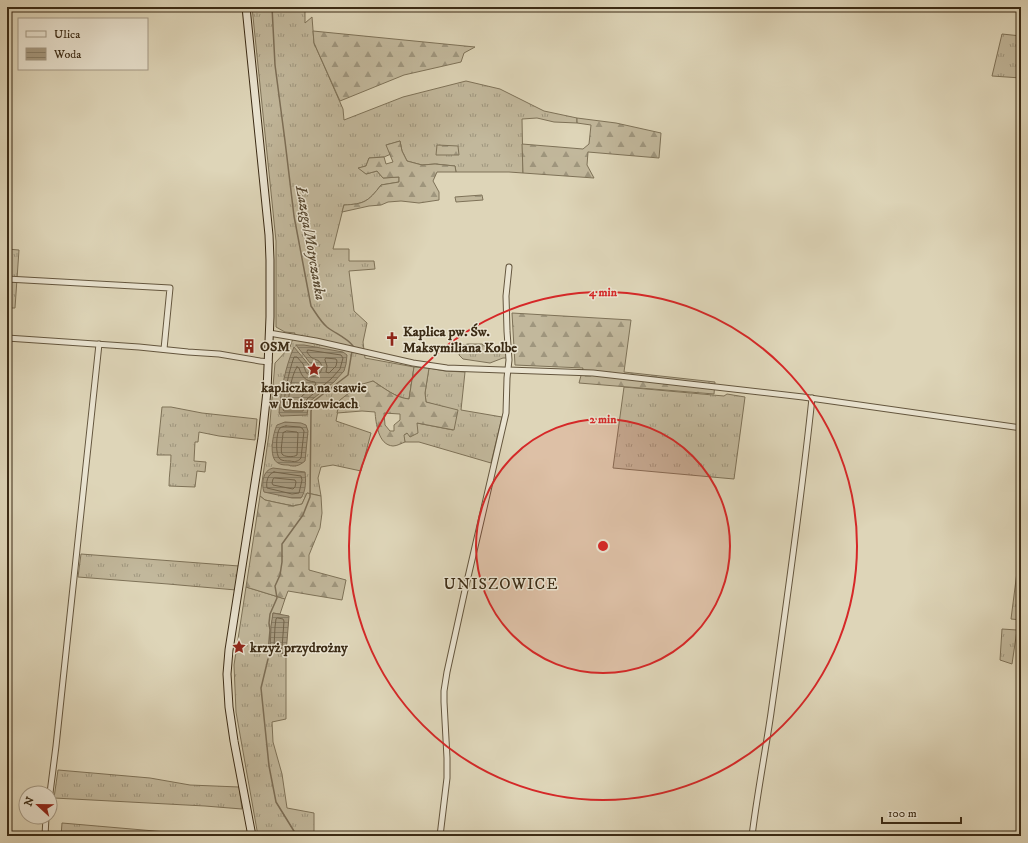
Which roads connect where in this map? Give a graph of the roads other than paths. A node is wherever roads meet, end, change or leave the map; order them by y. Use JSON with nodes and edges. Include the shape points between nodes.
{"nodes":[{"id":1,"x":246,"y":7,"type":"edge"},
{"id":2,"x":509,"y":267,"type":"dead end"},
{"id":3,"x":7,"y":279,"type":"edge"},
{"id":4,"x":270,"y":333,"type":"junction"},
{"id":5,"x":7,"y":338,"type":"edge"},
{"id":6,"x":99,"y":344,"type":"junction"},
{"id":7,"x":164,"y":349,"type":"junction"},
{"id":8,"x":268,"y":362,"type":"junction"},
{"id":9,"x":508,"y":370,"type":"junction"},
{"id":10,"x":812,"y":398,"type":"junction"},
{"id":11,"x":1021,"y":428,"type":"edge"},
{"id":12,"x":51,"y":785,"type":"edge"},
{"id":13,"x":46,"y":825,"type":"edge"},
{"id":14,"x":45,"y":836,"type":"edge"},
{"id":15,"x":252,"y":836,"type":"edge"},
{"id":16,"x":440,"y":836,"type":"edge"},
{"id":17,"x":752,"y":836,"type":"edge"}],
"edges":[{"from":1,"to":4,"type":"street","via":[[269,235]]},
{"from":2,"to":9,"type":"street","via":[[506,296]]},
{"from":3,"to":7,"type":"street","via":[[170,288]]},
{"from":4,"to":8,"type":"street"},
{"from":4,"to":9,"type":"street","via":[[420,364],[447,368]]},
{"from":5,"to":6,"type":"street"},
{"from":6,"to":7,"type":"street"},
{"from":6,"to":12,"type":"street"},
{"from":7,"to":8,"type":"street"},
{"from":8,"to":15,"type":"street","via":[[262,438],[227,674],[232,728]]},
{"from":9,"to":10,"type":"street","via":[[593,373]]},
{"from":9,"to":16,"type":"street","via":[[506,413],[444,691],[447,778]]},
{"from":10,"to":11,"type":"street"},
{"from":10,"to":17,"type":"street","via":[[771,714]]},
{"from":13,"to":14,"type":"street"}]}
